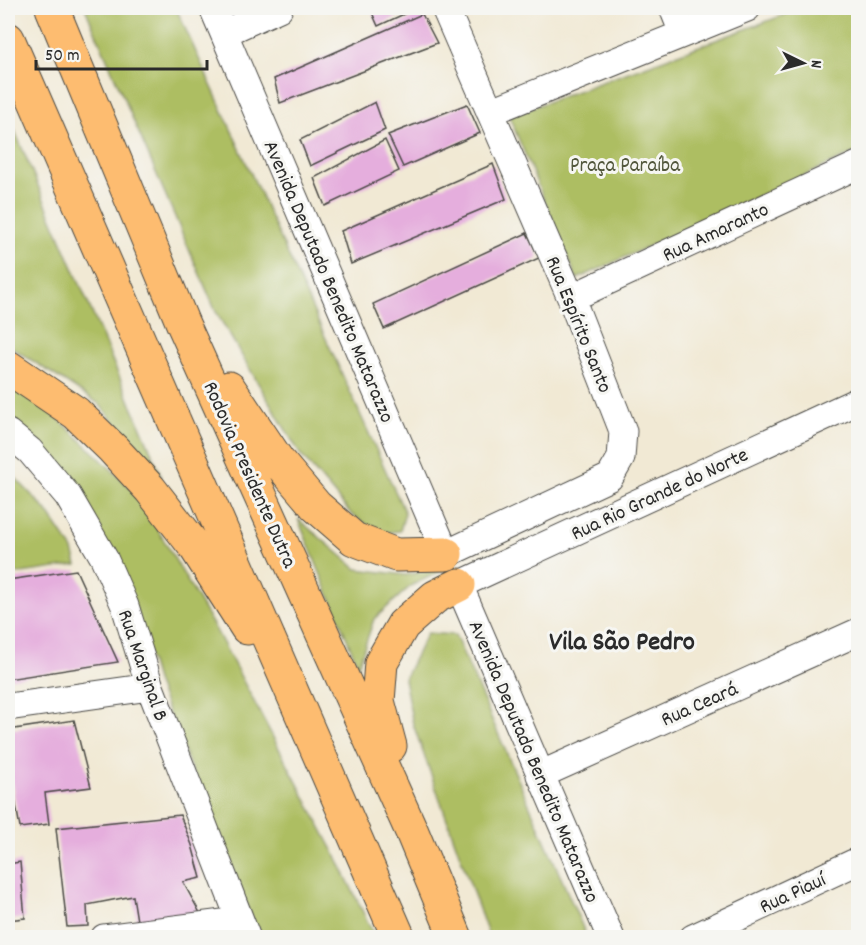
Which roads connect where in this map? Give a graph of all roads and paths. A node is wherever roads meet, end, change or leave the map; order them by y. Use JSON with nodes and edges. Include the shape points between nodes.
{"nodes":[{"id":1,"x":52,"y":8,"type":"edge"},
{"id":2,"x":213,"y":8,"type":"edge"},
{"id":3,"x":279,"y":8,"type":"edge"},
{"id":4,"x":445,"y":8,"type":"edge"},
{"id":5,"x":673,"y":8,"type":"edge"},
{"id":6,"x":747,"y":8,"type":"edge"},
{"id":7,"x":224,"y":33,"type":"junction"},
{"id":8,"x":683,"y":33,"type":"junction"},
{"id":9,"x":8,"y":39,"type":"edge"},
{"id":10,"x":490,"y":112,"type":"junction"},
{"id":11,"x":858,"y":165,"type":"edge"},
{"id":12,"x":572,"y":298,"type":"junction"},
{"id":13,"x":183,"y":324,"type":"junction"},
{"id":14,"x":8,"y":367,"type":"edge"},
{"id":15,"x":858,"y":401,"type":"edge"},
{"id":16,"x":8,"y":433,"type":"edge"},
{"id":17,"x":446,"y":554,"type":"junction"},
{"id":18,"x":459,"y":585,"type":"junction"},
{"id":19,"x":858,"y":632,"type":"edge"},
{"id":20,"x":150,"y":687,"type":"junction"},
{"id":21,"x":8,"y":707,"type":"edge"},
{"id":22,"x":304,"y":716,"type":"junction"},
{"id":23,"x":540,"y":775,"type":"junction"},
{"id":24,"x":411,"y":832,"type":"junction"},
{"id":25,"x":858,"y":861,"type":"edge"},
{"id":26,"x":243,"y":929,"type":"edge"},
{"id":27,"x":104,"y":938,"type":"edge"},
{"id":28,"x":399,"y":938,"type":"edge"},
{"id":29,"x":456,"y":938,"type":"edge"},
{"id":30,"x":611,"y":938,"type":"edge"},
{"id":31,"x":693,"y":938,"type":"edge"}],
"edges":[{"from":1,"to":13,"type":"highway","name":"Rodovia Presidente Dutra"},
{"from":2,"to":7,"type":"street","name":"Avenida Deputado Benedito Matarazzo"},
{"from":3,"to":7,"type":"street"},
{"from":4,"to":10,"type":"street","name":"Rua Espírito Santo"},
{"from":5,"to":8,"type":"street"},
{"from":6,"to":8,"type":"street"},
{"from":7,"to":17,"type":"street","name":"Avenida Deputado Benedito Matarazzo"},
{"from":8,"to":10,"type":"street"},
{"from":9,"to":22,"type":"highway"},
{"from":10,"to":12,"type":"street","name":"Rua Espírito Santo"},
{"from":11,"to":12,"type":"street","name":"Rua Amaranto"},
{"from":12,"to":17,"type":"street","name":"Rua Espírito Santo","via":[[623,430],[621,458],[610,477]]},
{"from":13,"to":17,"type":"highway","via":[[278,461],[316,506],[354,538],[396,555]]},
{"from":13,"to":24,"type":"highway","name":"Rodovia Presidente Dutra"},
{"from":14,"to":22,"type":"highway","via":[[76,413],[150,489],[196,548]]},
{"from":15,"to":18,"type":"street","name":"Rua Rio Grande do Norte"},
{"from":16,"to":20,"type":"street","name":"Rua Marginal B","via":[[30,451],[68,496],[104,558],[125,606]]},
{"from":18,"to":23,"type":"street","name":"Avenida Deputado Benedito Matarazzo"},
{"from":18,"to":24,"type":"highway","via":[[435,597],[403,625],[381,663],[378,701]]},
{"from":19,"to":23,"type":"street","name":"Rua Ceará"},
{"from":20,"to":21,"type":"street"},
{"from":20,"to":26,"type":"street","name":"Rua Marginal B"},
{"from":22,"to":28,"type":"highway"},
{"from":23,"to":30,"type":"street","name":"Avenida Deputado Benedito Matarazzo"},
{"from":24,"to":29,"type":"highway","name":"Rodovia Presidente Dutra"},
{"from":25,"to":31,"type":"street","name":"Rua Piauí"},
{"from":26,"to":27,"type":"street"}]}
